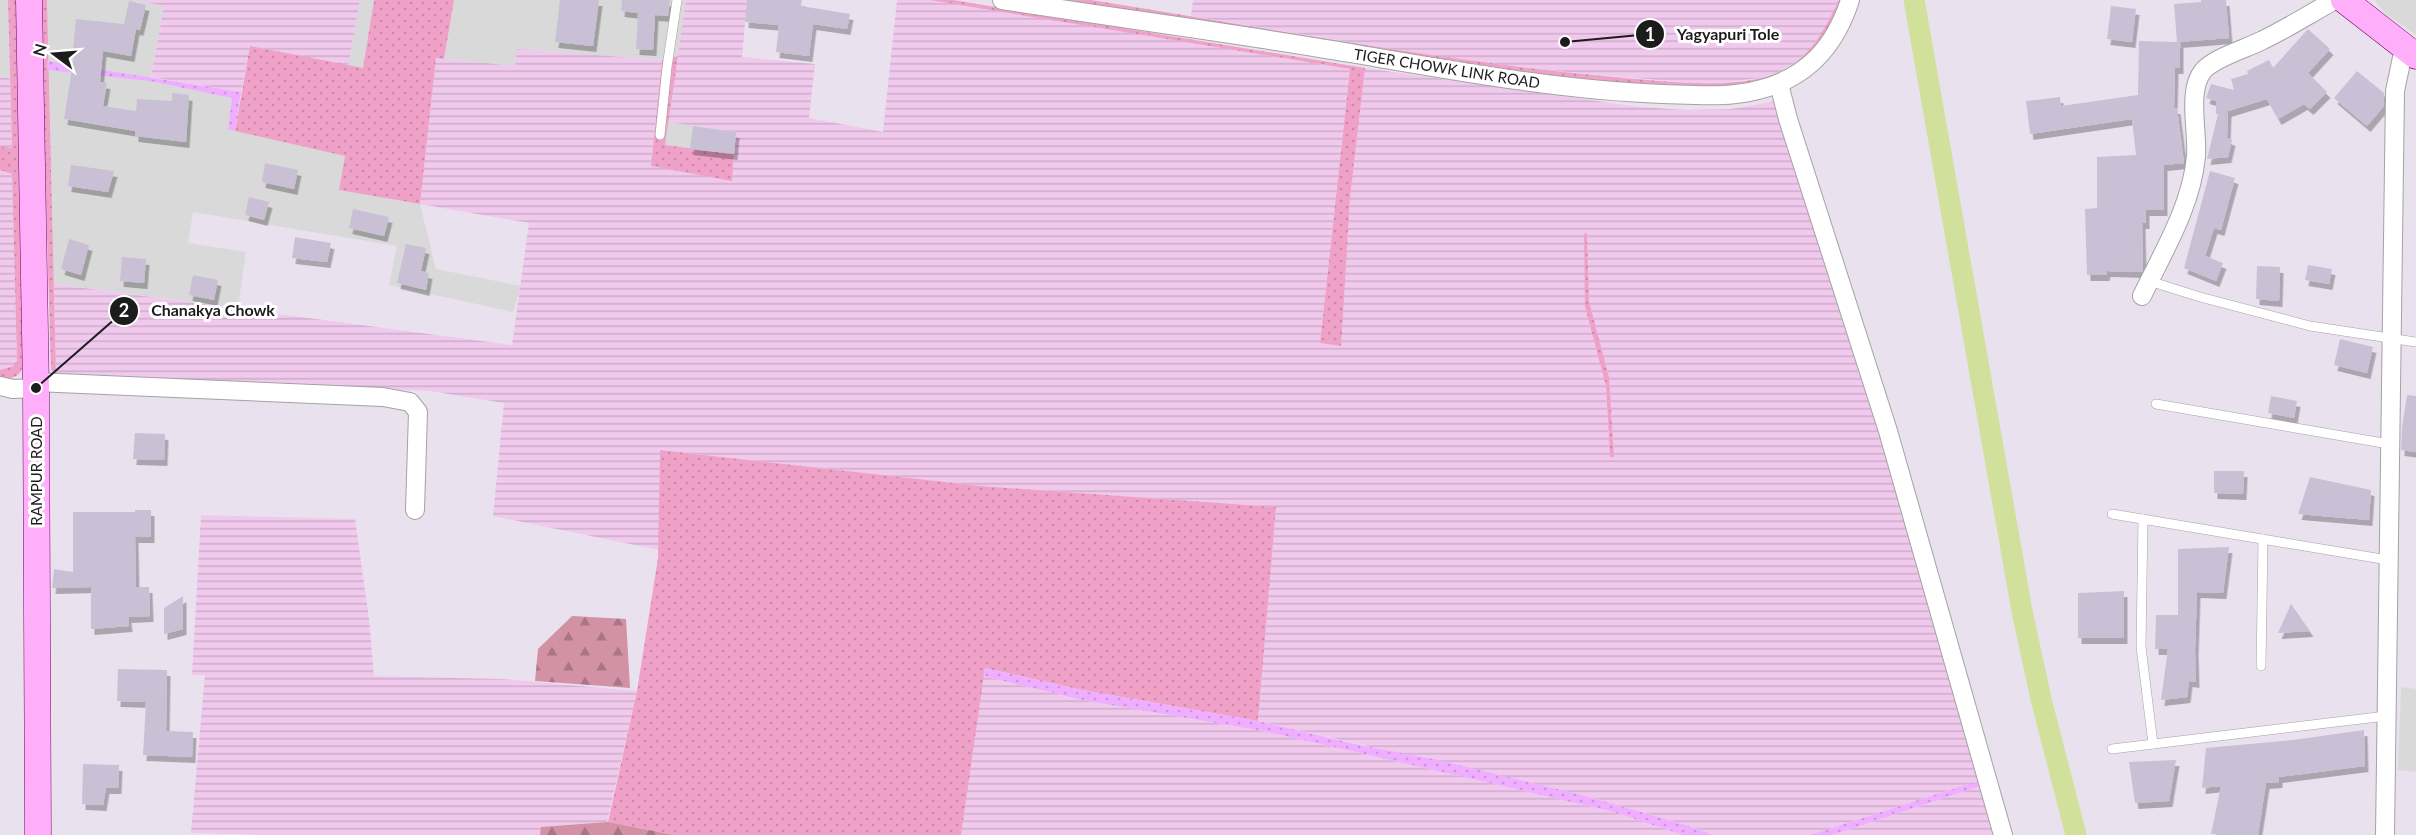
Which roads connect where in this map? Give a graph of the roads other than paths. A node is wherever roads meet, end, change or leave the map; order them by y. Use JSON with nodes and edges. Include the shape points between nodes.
{"nodes":[{"id":1,"x":29,"y":0,"type":"edge"},
{"id":2,"x":677,"y":0,"type":"edge"},
{"id":3,"x":1002,"y":0,"type":"edge"},
{"id":4,"x":1850,"y":0,"type":"edge"},
{"id":5,"x":2335,"y":0,"type":"edge"},
{"id":6,"x":2344,"y":0,"type":"edge"},
{"id":7,"x":2410,"y":52,"type":"edge"},
{"id":8,"x":1779,"y":84,"type":"junction"},
{"id":9,"x":660,"y":135,"type":"dead end"},
{"id":10,"x":2145,"y":288,"type":"joint"},
{"id":11,"x":2391,"y":338,"type":"junction"},
{"id":12,"x":2416,"y":342,"type":"edge"},
{"id":13,"x":35,"y":385,"type":"junction"},
{"id":14,"x":0,"y":386,"type":"edge"},
{"id":15,"x":2156,"y":404,"type":"dead end"},
{"id":16,"x":2389,"y":444,"type":"junction"},
{"id":17,"x":415,"y":510,"type":"dead end"},
{"id":18,"x":2112,"y":514,"type":"dead end"},
{"id":19,"x":2143,"y":519,"type":"junction"},
{"id":20,"x":2263,"y":539,"type":"junction"},
{"id":21,"x":2388,"y":560,"type":"junction"},
{"id":22,"x":2261,"y":666,"type":"dead end"},
{"id":23,"x":2386,"y":716,"type":"junction"},
{"id":24,"x":2153,"y":744,"type":"junction"},
{"id":25,"x":2112,"y":749,"type":"dead end"},
{"id":26,"x":39,"y":835,"type":"edge"},
{"id":27,"x":2003,"y":835,"type":"edge"},
{"id":28,"x":2385,"y":835,"type":"edge"}],
"edges":[{"from":1,"to":13,"type":"main road","name":"RAMPUR ROAD"},
{"from":2,"to":9,"type":"lane"},
{"from":3,"to":8,"type":"street","name":"TIGER CHOWK LINK ROAD","via":[[1437,69],[1634,93],[1721,96]]},
{"from":4,"to":8,"type":"street","name":"TIGER CHOWK LINK ROAD","via":[[1832,42],[1811,66]]},
{"from":5,"to":10,"type":"street","via":[[2203,70],[2193,98],[2196,157],[2189,190]]},
{"from":6,"to":7,"type":"main road"},
{"from":7,"to":11,"type":"street","via":[[2395,92]]},
{"from":8,"to":27,"type":"street","via":[[1888,431]]},
{"from":10,"to":11,"type":"lane","via":[[2200,297],[2310,326]]},
{"from":11,"to":12,"type":"lane"},
{"from":11,"to":16,"type":"street"},
{"from":13,"to":14,"type":"street","via":[[13,389]]},
{"from":13,"to":17,"type":"street","via":[[383,397],[410,402],[418,412]]},
{"from":13,"to":26,"type":"main road","name":"RAMPUR ROAD"},
{"from":15,"to":16,"type":"lane"},
{"from":16,"to":21,"type":"street"},
{"from":18,"to":19,"type":"lane"},
{"from":19,"to":20,"type":"lane"},
{"from":19,"to":24,"type":"lane","via":[[2141,647]]},
{"from":20,"to":21,"type":"lane"},
{"from":20,"to":22,"type":"lane"},
{"from":21,"to":23,"type":"street"},
{"from":23,"to":24,"type":"lane"},
{"from":23,"to":28,"type":"street"},
{"from":24,"to":25,"type":"lane"}]}
